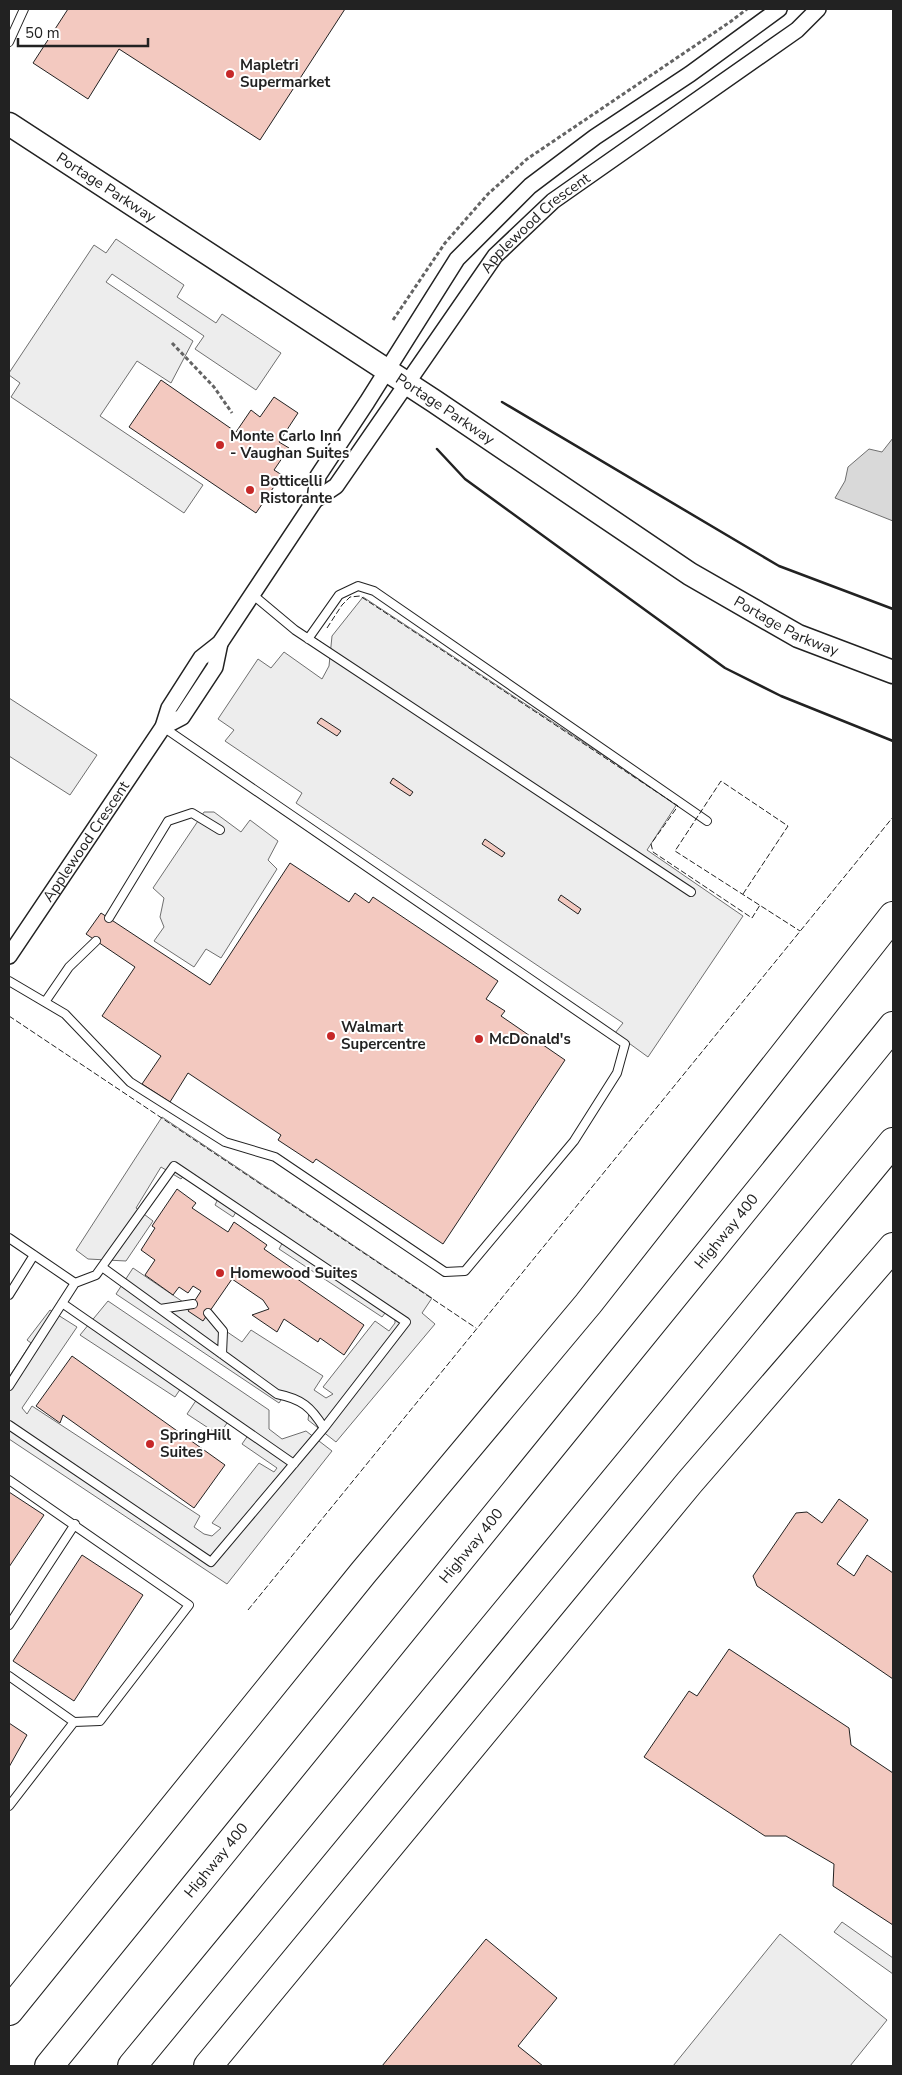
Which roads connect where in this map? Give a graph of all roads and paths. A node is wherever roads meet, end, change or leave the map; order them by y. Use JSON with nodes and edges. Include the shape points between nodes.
{"nodes":[{"id":1,"x":24,"y":9,"type":"edge"},
{"id":2,"x":779,"y":9,"type":"edge"},
{"id":3,"x":818,"y":9,"type":"edge"},
{"id":4,"x":9,"y":42,"type":"edge"},
{"id":5,"x":10,"y":129,"type":"edge"},
{"id":6,"x":172,"y":343,"type":"dead end"},
{"id":7,"x":397,"y":377,"type":"junction"},
{"id":8,"x":232,"y":413,"type":"dead end"},
{"id":9,"x":315,"y":500,"type":"junction"},
{"id":10,"x":252,"y":594,"type":"junction"},
{"id":11,"x":308,"y":639,"type":"junction"},
{"id":12,"x":893,"y":672,"type":"edge"},
{"id":13,"x":163,"y":727,"type":"junction"},
{"id":14,"x":707,"y":821,"type":"dead end"},
{"id":15,"x":220,"y":830,"type":"dead end"},
{"id":16,"x":691,"y":892,"type":"dead end"},
{"id":17,"x":893,"y":916,"type":"edge"},
{"id":18,"x":109,"y":918,"type":"dead end"},
{"id":19,"x":96,"y":941,"type":"dead end"},
{"id":20,"x":9,"y":956,"type":"edge"},
{"id":21,"x":9,"y":981,"type":"edge"},
{"id":22,"x":45,"y":1002,"type":"junction"},
{"id":23,"x":893,"y":1026,"type":"edge"},
{"id":24,"x":893,"y":1142,"type":"edge"},
{"id":25,"x":9,"y":1238,"type":"edge"},
{"id":26,"x":893,"y":1247,"type":"edge"},
{"id":27,"x":34,"y":1255,"type":"junction"},
{"id":28,"x":102,"y":1267,"type":"junction"},
{"id":29,"x":9,"y":1279,"type":"edge"},
{"id":30,"x":75,"y":1283,"type":"junction"},
{"id":31,"x":16,"y":1284,"type":"junction"},
{"id":32,"x":9,"y":1295,"type":"edge"},
{"id":33,"x":62,"y":1303,"type":"junction"},
{"id":34,"x":193,"y":1304,"type":"dead end"},
{"id":35,"x":160,"y":1309,"type":"junction"},
{"id":36,"x":208,"y":1313,"type":"dead end"},
{"id":37,"x":222,"y":1354,"type":"junction"},
{"id":38,"x":9,"y":1386,"type":"edge"},
{"id":39,"x":9,"y":1425,"type":"edge"},
{"id":40,"x":324,"y":1428,"type":"junction"},
{"id":41,"x":294,"y":1464,"type":"junction"},
{"id":42,"x":9,"y":1480,"type":"edge"},
{"id":43,"x":75,"y":1524,"type":"junction"},
{"id":44,"x":9,"y":1625,"type":"edge"},
{"id":45,"x":9,"y":1676,"type":"edge"},
{"id":46,"x":74,"y":1722,"type":"junction"},
{"id":47,"x":9,"y":1806,"type":"edge"},
{"id":48,"x":9,"y":2012,"type":"edge"},
{"id":49,"x":49,"y":2066,"type":"edge"},
{"id":50,"x":132,"y":2066,"type":"edge"},
{"id":51,"x":208,"y":2066,"type":"edge"}],
"edges":[{"from":1,"to":4,"type":"lane"},
{"from":2,"to":7,"type":"street","name":"Applewood Crescent","via":[[530,186],[457,259]]},
{"from":3,"to":7,"type":"street","name":"Applewood Crescent","via":[[797,30],[554,201],[495,256]]},
{"from":5,"to":7,"type":"street","name":"Portage Parkway"},
{"from":6,"to":8,"type":"path","via":[[214,387]]},
{"from":7,"to":9,"type":"street","name":"Applewood Crescent","via":[[336,486]]},
{"from":7,"to":9,"type":"street","name":"Applewood Crescent","via":[[318,476]]},
{"from":7,"to":12,"type":"street","name":"Portage Parkway","via":[[690,574],[758,615],[798,636]]},
{"from":9,"to":10,"type":"street","name":"Applewood Crescent"},
{"from":10,"to":11,"type":"lane"},
{"from":10,"to":13,"type":"street","name":"Applewood Crescent","via":[[220,643],[201,658],[169,708]]},
{"from":11,"to":14,"type":"lane","via":[[339,595],[358,586],[374,591]]},
{"from":11,"to":16,"type":"lane"},
{"from":13,"to":20,"type":"street","name":"Applewood Crescent"},
{"from":13,"to":22,"type":"lane","via":[[624,1044],[617,1073],[574,1141],[464,1271],[445,1272],[275,1157],[225,1142],[130,1082],[65,1014]]},
{"from":15,"to":18,"type":"lane","via":[[192,813],[168,821]]},
{"from":17,"to":48,"type":"highway","via":[[588,1304],[357,1580]]},
{"from":19,"to":22,"type":"lane","via":[[69,966]]},
{"from":21,"to":22,"type":"lane"},
{"from":23,"to":49,"type":"highway","name":"Highway 400"},
{"from":24,"to":50,"type":"highway"},
{"from":25,"to":27,"type":"lane"},
{"from":26,"to":51,"type":"highway","via":[[689,1483]]},
{"from":27,"to":30,"type":"lane"},
{"from":27,"to":31,"type":"lane"},
{"from":28,"to":30,"type":"lane","via":[[96,1275]]},
{"from":28,"to":35,"type":"lane"},
{"from":28,"to":40,"type":"lane","via":[[174,1166],[406,1322]]},
{"from":29,"to":31,"type":"lane"},
{"from":30,"to":33,"type":"lane"},
{"from":31,"to":32,"type":"lane"},
{"from":33,"to":38,"type":"lane"},
{"from":33,"to":41,"type":"lane"},
{"from":34,"to":35,"type":"lane"},
{"from":35,"to":37,"type":"lane"},
{"from":36,"to":37,"type":"lane","via":[[223,1331]]},
{"from":37,"to":40,"type":"lane","via":[[277,1394],[301,1402],[313,1411]]},
{"from":39,"to":41,"type":"lane","via":[[211,1562]]},
{"from":40,"to":41,"type":"lane"},
{"from":42,"to":43,"type":"lane"},
{"from":43,"to":44,"type":"lane"},
{"from":43,"to":46,"type":"lane","via":[[189,1605],[100,1721]]},
{"from":45,"to":46,"type":"lane"},
{"from":46,"to":47,"type":"lane"}]}
